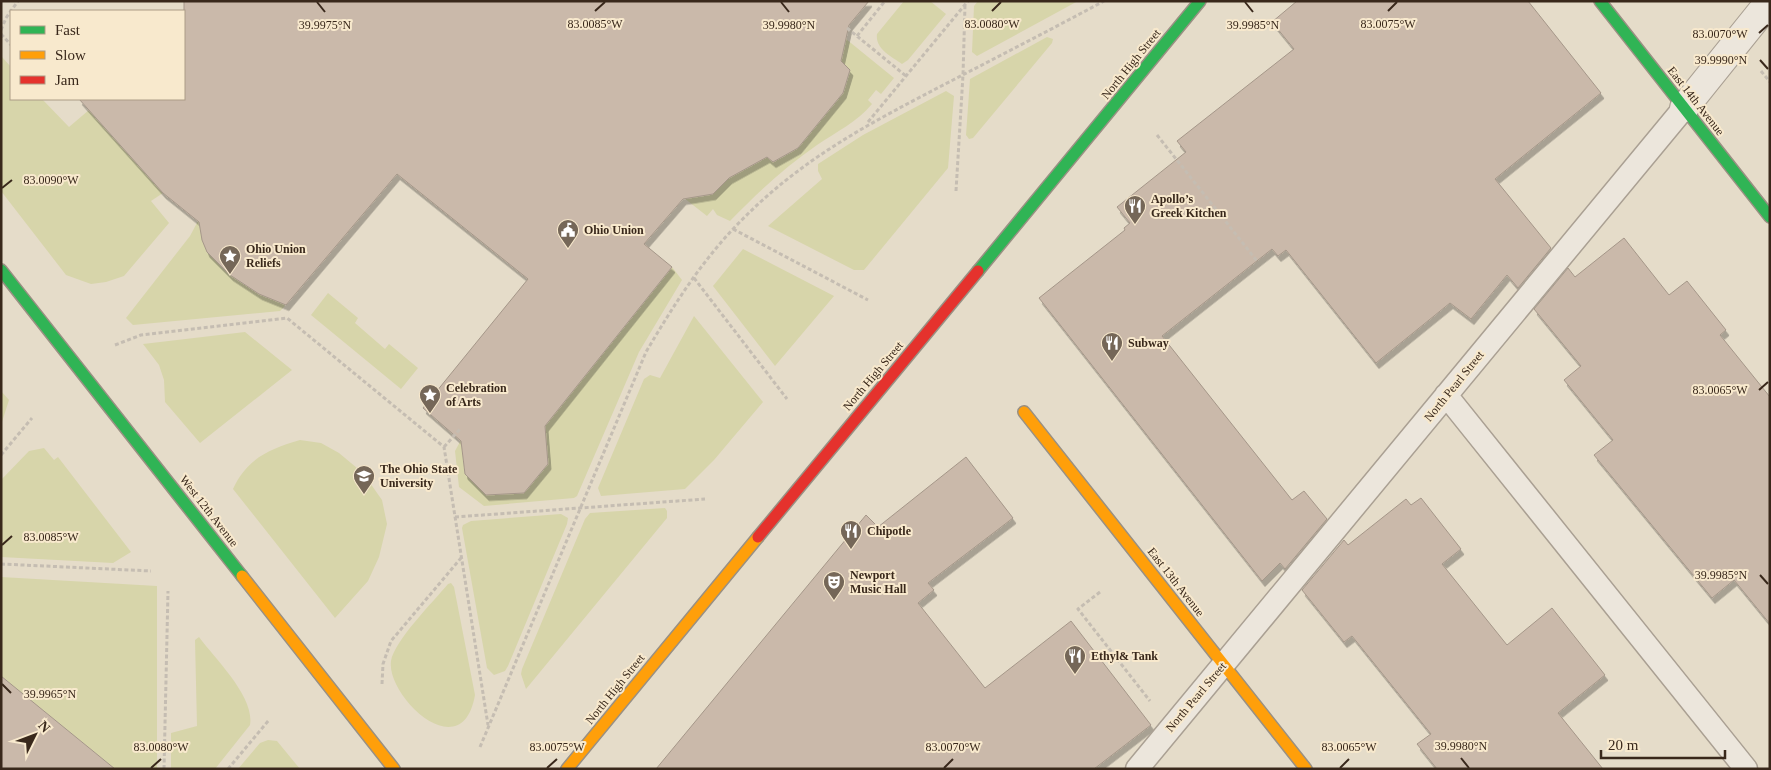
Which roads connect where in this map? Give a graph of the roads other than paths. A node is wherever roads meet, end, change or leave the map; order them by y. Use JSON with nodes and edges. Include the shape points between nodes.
{"nodes":[{"id":1,"x":1200,"y":1,"type":"edge"},
{"id":2,"x":1600,"y":1,"type":"edge"},
{"id":3,"x":1770,"y":1,"type":"edge"},
{"id":4,"x":1684,"y":108,"type":"junction"},
{"id":5,"x":1770,"y":217,"type":"edge"},
{"id":6,"x":1,"y":270,"type":"edge"},
{"id":7,"x":1446,"y":395,"type":"junction"},
{"id":8,"x":1024,"y":412,"type":"dead end"},
{"id":9,"x":1223,"y":664,"type":"junction"},
{"id":10,"x":394,"y":769,"type":"edge"},
{"id":11,"x":567,"y":769,"type":"edge"},
{"id":12,"x":1137,"y":769,"type":"edge"},
{"id":13,"x":1306,"y":769,"type":"edge"},
{"id":14,"x":1746,"y":769,"type":"edge"}],
"edges":[{"from":1,"to":11,"type":"street","name":"North High Street"},
{"from":2,"to":4,"type":"street","name":"East 14th Avenue"},
{"from":3,"to":4,"type":"street","name":"North Pearl Street"},
{"from":4,"to":5,"type":"street","name":"East 14th Avenue"},
{"from":4,"to":7,"type":"lane","name":"North Pearl Street"},
{"from":6,"to":10,"type":"street","name":"West 12th Avenue"},
{"from":7,"to":9,"type":"lane","name":"North Pearl Street"},
{"from":7,"to":14,"type":"lane"},
{"from":8,"to":9,"type":"street","name":"East 13th Avenue"},
{"from":9,"to":12,"type":"lane","name":"North Pearl Street"},
{"from":9,"to":13,"type":"street","name":"East 13th Avenue"}]}
